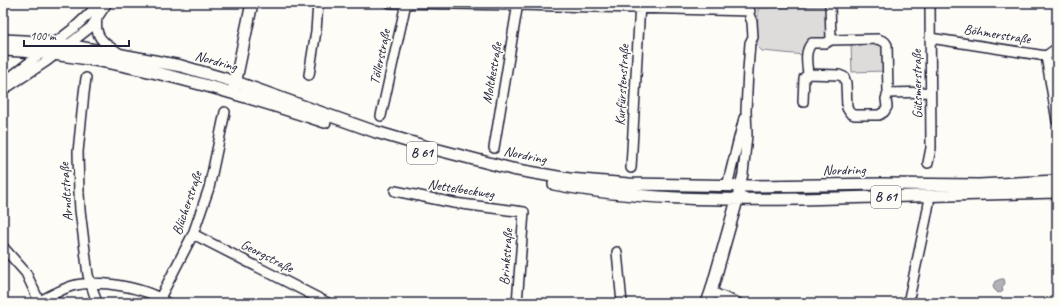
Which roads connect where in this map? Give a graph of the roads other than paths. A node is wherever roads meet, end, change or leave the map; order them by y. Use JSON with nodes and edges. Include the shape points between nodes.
{"nodes":[{"id":1,"x":98,"y":3,"type":"edge"},
{"id":2,"x":106,"y":3,"type":"edge"},
{"id":3,"x":245,"y":3,"type":"edge"},
{"id":4,"x":252,"y":3,"type":"edge"},
{"id":5,"x":318,"y":3,"type":"edge"},
{"id":6,"x":390,"y":3,"type":"edge"},
{"id":7,"x":429,"y":3,"type":"edge"},
{"id":8,"x":830,"y":3,"type":"edge"},
{"id":9,"x":930,"y":3,"type":"edge"},
{"id":10,"x":406,"y":4,"type":"edge"},
{"id":11,"x":518,"y":4,"type":"edge"},
{"id":12,"x":640,"y":6,"type":"edge"},
{"id":13,"x":750,"y":10,"type":"edge"},
{"id":14,"x":97,"y":18,"type":"junction"},
{"id":15,"x":930,"y":38,"type":"junction"},
{"id":16,"x":3,"y":40,"type":"edge"},
{"id":17,"x":831,"y":40,"type":"junction"},
{"id":18,"x":68,"y":45,"type":"junction"},
{"id":19,"x":1057,"y":48,"type":"edge"},
{"id":20,"x":55,"y":49,"type":"junction"},
{"id":21,"x":3,"y":50,"type":"edge"},
{"id":22,"x":42,"y":52,"type":"junction"},
{"id":23,"x":120,"y":54,"type":"junction"},
{"id":24,"x":1046,"y":56,"type":"junction"},
{"id":25,"x":3,"y":71,"type":"edge"},
{"id":26,"x":808,"y":74,"type":"junction"},
{"id":27,"x":309,"y":75,"type":"dead end"},
{"id":28,"x":86,"y":78,"type":"dead end"},
{"id":29,"x":3,"y":80,"type":"edge"},
{"id":30,"x":233,"y":81,"type":"junction"},
{"id":31,"x":3,"y":84,"type":"edge"},
{"id":32,"x":3,"y":90,"type":"edge"},
{"id":33,"x":930,"y":92,"type":"junction"},
{"id":34,"x":230,"y":93,"type":"junction"},
{"id":35,"x":888,"y":93,"type":"junction"},
{"id":36,"x":803,"y":102,"type":"dead end"},
{"id":37,"x":746,"y":111,"type":"junction"},
{"id":38,"x":225,"y":112,"type":"dead end"},
{"id":39,"x":381,"y":116,"type":"dead end"},
{"id":40,"x":1057,"y":121,"type":"edge"},
{"id":41,"x":494,"y":148,"type":"dead end"},
{"id":42,"x":928,"y":163,"type":"dead end"},
{"id":43,"x":631,"y":168,"type":"dead end"},
{"id":44,"x":1057,"y":181,"type":"edge"},
{"id":45,"x":727,"y":186,"type":"junction"},
{"id":46,"x":740,"y":186,"type":"junction"},
{"id":47,"x":395,"y":191,"type":"dead end"},
{"id":48,"x":1057,"y":192,"type":"edge"},
{"id":49,"x":928,"y":195,"type":"junction"},
{"id":50,"x":723,"y":200,"type":"junction"},
{"id":51,"x":737,"y":200,"type":"junction"},
{"id":52,"x":524,"y":212,"type":"joint"},
{"id":53,"x":193,"y":234,"type":"junction"},
{"id":54,"x":3,"y":247,"type":"edge"},
{"id":55,"x":617,"y":252,"type":"dead end"},
{"id":56,"x":90,"y":283,"type":"junction"},
{"id":57,"x":709,"y":298,"type":"edge"},
{"id":58,"x":163,"y":300,"type":"edge"},
{"id":59,"x":38,"y":302,"type":"edge"},
{"id":60,"x":97,"y":303,"type":"edge"},
{"id":61,"x":328,"y":303,"type":"edge"},
{"id":62,"x":517,"y":303,"type":"edge"},
{"id":63,"x":622,"y":303,"type":"edge"},
{"id":64,"x":738,"y":303,"type":"edge"},
{"id":65,"x":908,"y":303,"type":"edge"}],
"edges":[{"from":1,"to":20,"type":"street"},
{"from":2,"to":14,"type":"street"},
{"from":3,"to":30,"type":"main road"},
{"from":4,"to":30,"type":"main road"},
{"from":5,"to":27,"type":"street"},
{"from":6,"to":10,"type":"street"},
{"from":7,"to":10,"type":"street"},
{"from":7,"to":11,"type":"street"},
{"from":8,"to":17,"type":"street"},
{"from":9,"to":15,"type":"street","name":"Gütsmerstraße"},
{"from":10,"to":39,"type":"street","name":"Töllerstraße"},
{"from":11,"to":12,"type":"street"},
{"from":11,"to":41,"type":"street","name":"Moltkestraße"},
{"from":12,"to":13,"type":"street"},
{"from":12,"to":43,"type":"street","name":"Kurfürstenstraße"},
{"from":13,"to":37,"type":"street"},
{"from":14,"to":18,"type":"street"},
{"from":14,"to":23,"type":"street","via":[[97,34],[105,44]]},
{"from":15,"to":24,"type":"street","name":"Böhmerstraße"},
{"from":15,"to":33,"type":"street","name":"Gütsmerstraße"},
{"from":16,"to":20,"type":"main road","name":"Nordring","number":"B 61"},
{"from":17,"to":26,"type":"street","via":[[809,47]]},
{"from":17,"to":35,"type":"street","via":[[878,39],[885,42]]},
{"from":18,"to":20,"type":"main road","name":"Nordring","number":"B 61"},
{"from":18,"to":23,"type":"main road","name":"Nordring","number":"B 61"},
{"from":19,"to":24,"type":"street","name":"Böhmerstraße"},
{"from":20,"to":22,"type":"main road","name":"Nordring","number":"B 61"},
{"from":20,"to":32,"type":"street"},
{"from":20,"to":34,"type":"main road","name":"Nordring","number":"B 61"},
{"from":21,"to":22,"type":"main road","name":"Nordring","number":"B 61"},
{"from":22,"to":31,"type":"street"},
{"from":23,"to":30,"type":"main road","name":"Nordring","number":"B 61","via":[[181,66]]},
{"from":24,"to":40,"type":"street"},
{"from":25,"to":29,"type":"street"},
{"from":26,"to":35,"type":"street","via":[[844,77],[847,108],[854,115],[879,115],[884,112]]},
{"from":26,"to":36,"type":"street","via":[[804,78]]},
{"from":28,"to":56,"type":"street","name":"Arndtstraße","via":[[78,173],[80,210]]},
{"from":30,"to":34,"type":"main road"},
{"from":30,"to":45,"type":"main road","name":"Nordring","number":"B 61","via":[[376,132],[512,169],[587,181]]},
{"from":33,"to":35,"type":"street"},
{"from":33,"to":42,"type":"street","name":"Gütsmerstraße","via":[[931,148]]},
{"from":34,"to":50,"type":"main road","name":"Nordring","number":"B 61","via":[[374,139],[510,176],[616,194]]},
{"from":37,"to":45,"type":"street"},
{"from":37,"to":46,"type":"street","via":[[747,135]]},
{"from":38,"to":53,"type":"street","name":"Blücherstraße","via":[[209,188]]},
{"from":44,"to":46,"type":"main road","name":"Nordring","number":"B 61","via":[[979,185]]},
{"from":45,"to":46,"type":"main road","name":"Nordring","number":"B 61"},
{"from":45,"to":50,"type":"main road"},
{"from":46,"to":51,"type":"main road"},
{"from":47,"to":52,"type":"street","name":"Nettelbeckweg","via":[[454,203]]},
{"from":48,"to":49,"type":"main road","name":"Nordring","number":"B 61"},
{"from":49,"to":51,"type":"main road","name":"Nordring","number":"B 61"},
{"from":49,"to":65,"type":"street","via":[[926,219]]},
{"from":50,"to":51,"type":"main road","name":"Nordring","number":"B 61"},
{"from":51,"to":57,"type":"main road"},
{"from":52,"to":62,"type":"street","name":"Brinkstraße"},
{"from":53,"to":58,"type":"street","name":"Blücherstraße"},
{"from":53,"to":61,"type":"street","name":"Georgstraße"},
{"from":54,"to":59,"type":"street","via":[[26,273]]},
{"from":55,"to":63,"type":"street"},
{"from":56,"to":58,"type":"street","via":[[120,286]]},
{"from":56,"to":59,"type":"street","via":[[72,286]]},
{"from":56,"to":60,"type":"street","name":"Arndtstraße"},
{"from":57,"to":64,"type":"street"}]}
